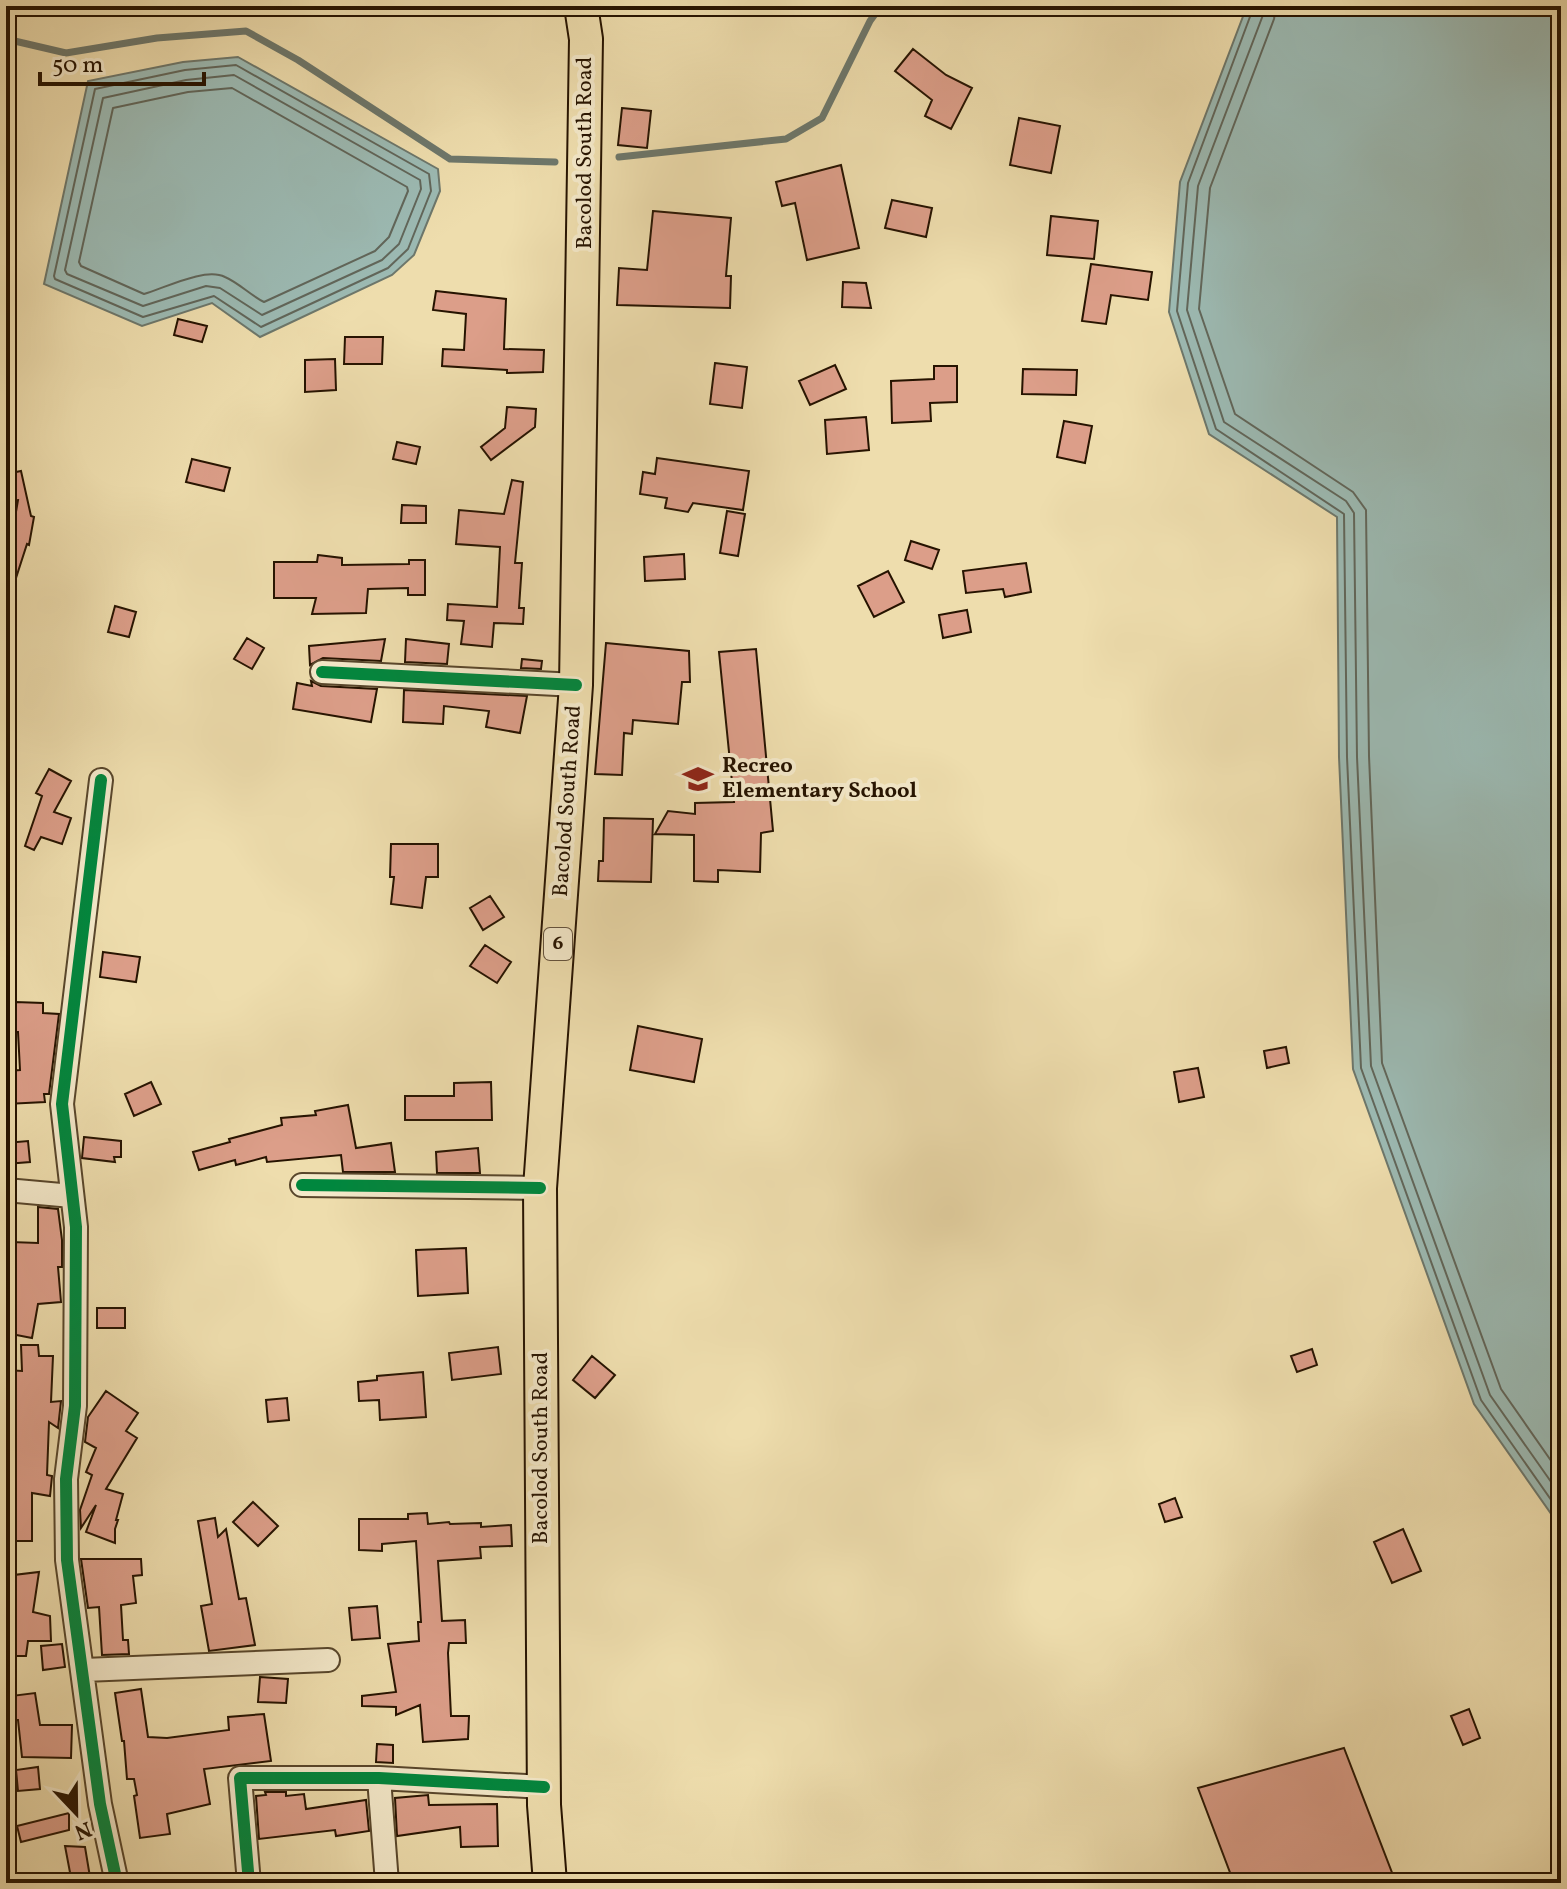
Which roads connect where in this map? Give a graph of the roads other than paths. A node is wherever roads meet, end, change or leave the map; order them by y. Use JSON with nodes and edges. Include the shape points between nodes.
{"nodes":[{"id":1,"x":581,"y":6,"type":"edge"},
{"id":2,"x":322,"y":672,"type":"dead end"},
{"id":3,"x":576,"y":685,"type":"junction"},
{"id":4,"x":101,"y":780,"type":"dead end"},
{"id":5,"x":302,"y":1185,"type":"dead end"},
{"id":6,"x":540,"y":1188,"type":"junction"},
{"id":7,"x":6,"y":1190,"type":"edge"},
{"id":8,"x":72,"y":1196,"type":"junction"},
{"id":9,"x":328,"y":1660,"type":"dead end"},
{"id":10,"x":84,"y":1670,"type":"junction"},
{"id":11,"x":379,"y":1778,"type":"junction"},
{"id":12,"x":544,"y":1787,"type":"junction"},
{"id":13,"x":117,"y":1883,"type":"edge"},
{"id":14,"x":249,"y":1883,"type":"edge"},
{"id":15,"x":387,"y":1883,"type":"edge"},
{"id":16,"x":550,"y":1883,"type":"edge"}],
"edges":[{"from":1,"to":3,"type":"highway","name":"Bacolod South Road","number":"6","via":[[586,69]]},
{"from":2,"to":3,"type":"street"},
{"from":3,"to":6,"type":"highway","name":"Bacolod South Road","number":"6"},
{"from":4,"to":8,"type":"street","via":[[62,1104]]},
{"from":5,"to":6,"type":"street"},
{"from":6,"to":12,"type":"highway","name":"Bacolod South Road","number":"6"},
{"from":7,"to":8,"type":"street"},
{"from":8,"to":10,"type":"street","via":[[75,1406],[66,1479],[67,1560]]},
{"from":9,"to":10,"type":"street"},
{"from":10,"to":13,"type":"street","via":[[100,1804]]},
{"from":11,"to":12,"type":"street"},
{"from":11,"to":14,"type":"street","via":[[240,1778]]},
{"from":11,"to":15,"type":"street"},
{"from":12,"to":16,"type":"highway","name":"Bacolod South Road","number":"6"}]}
